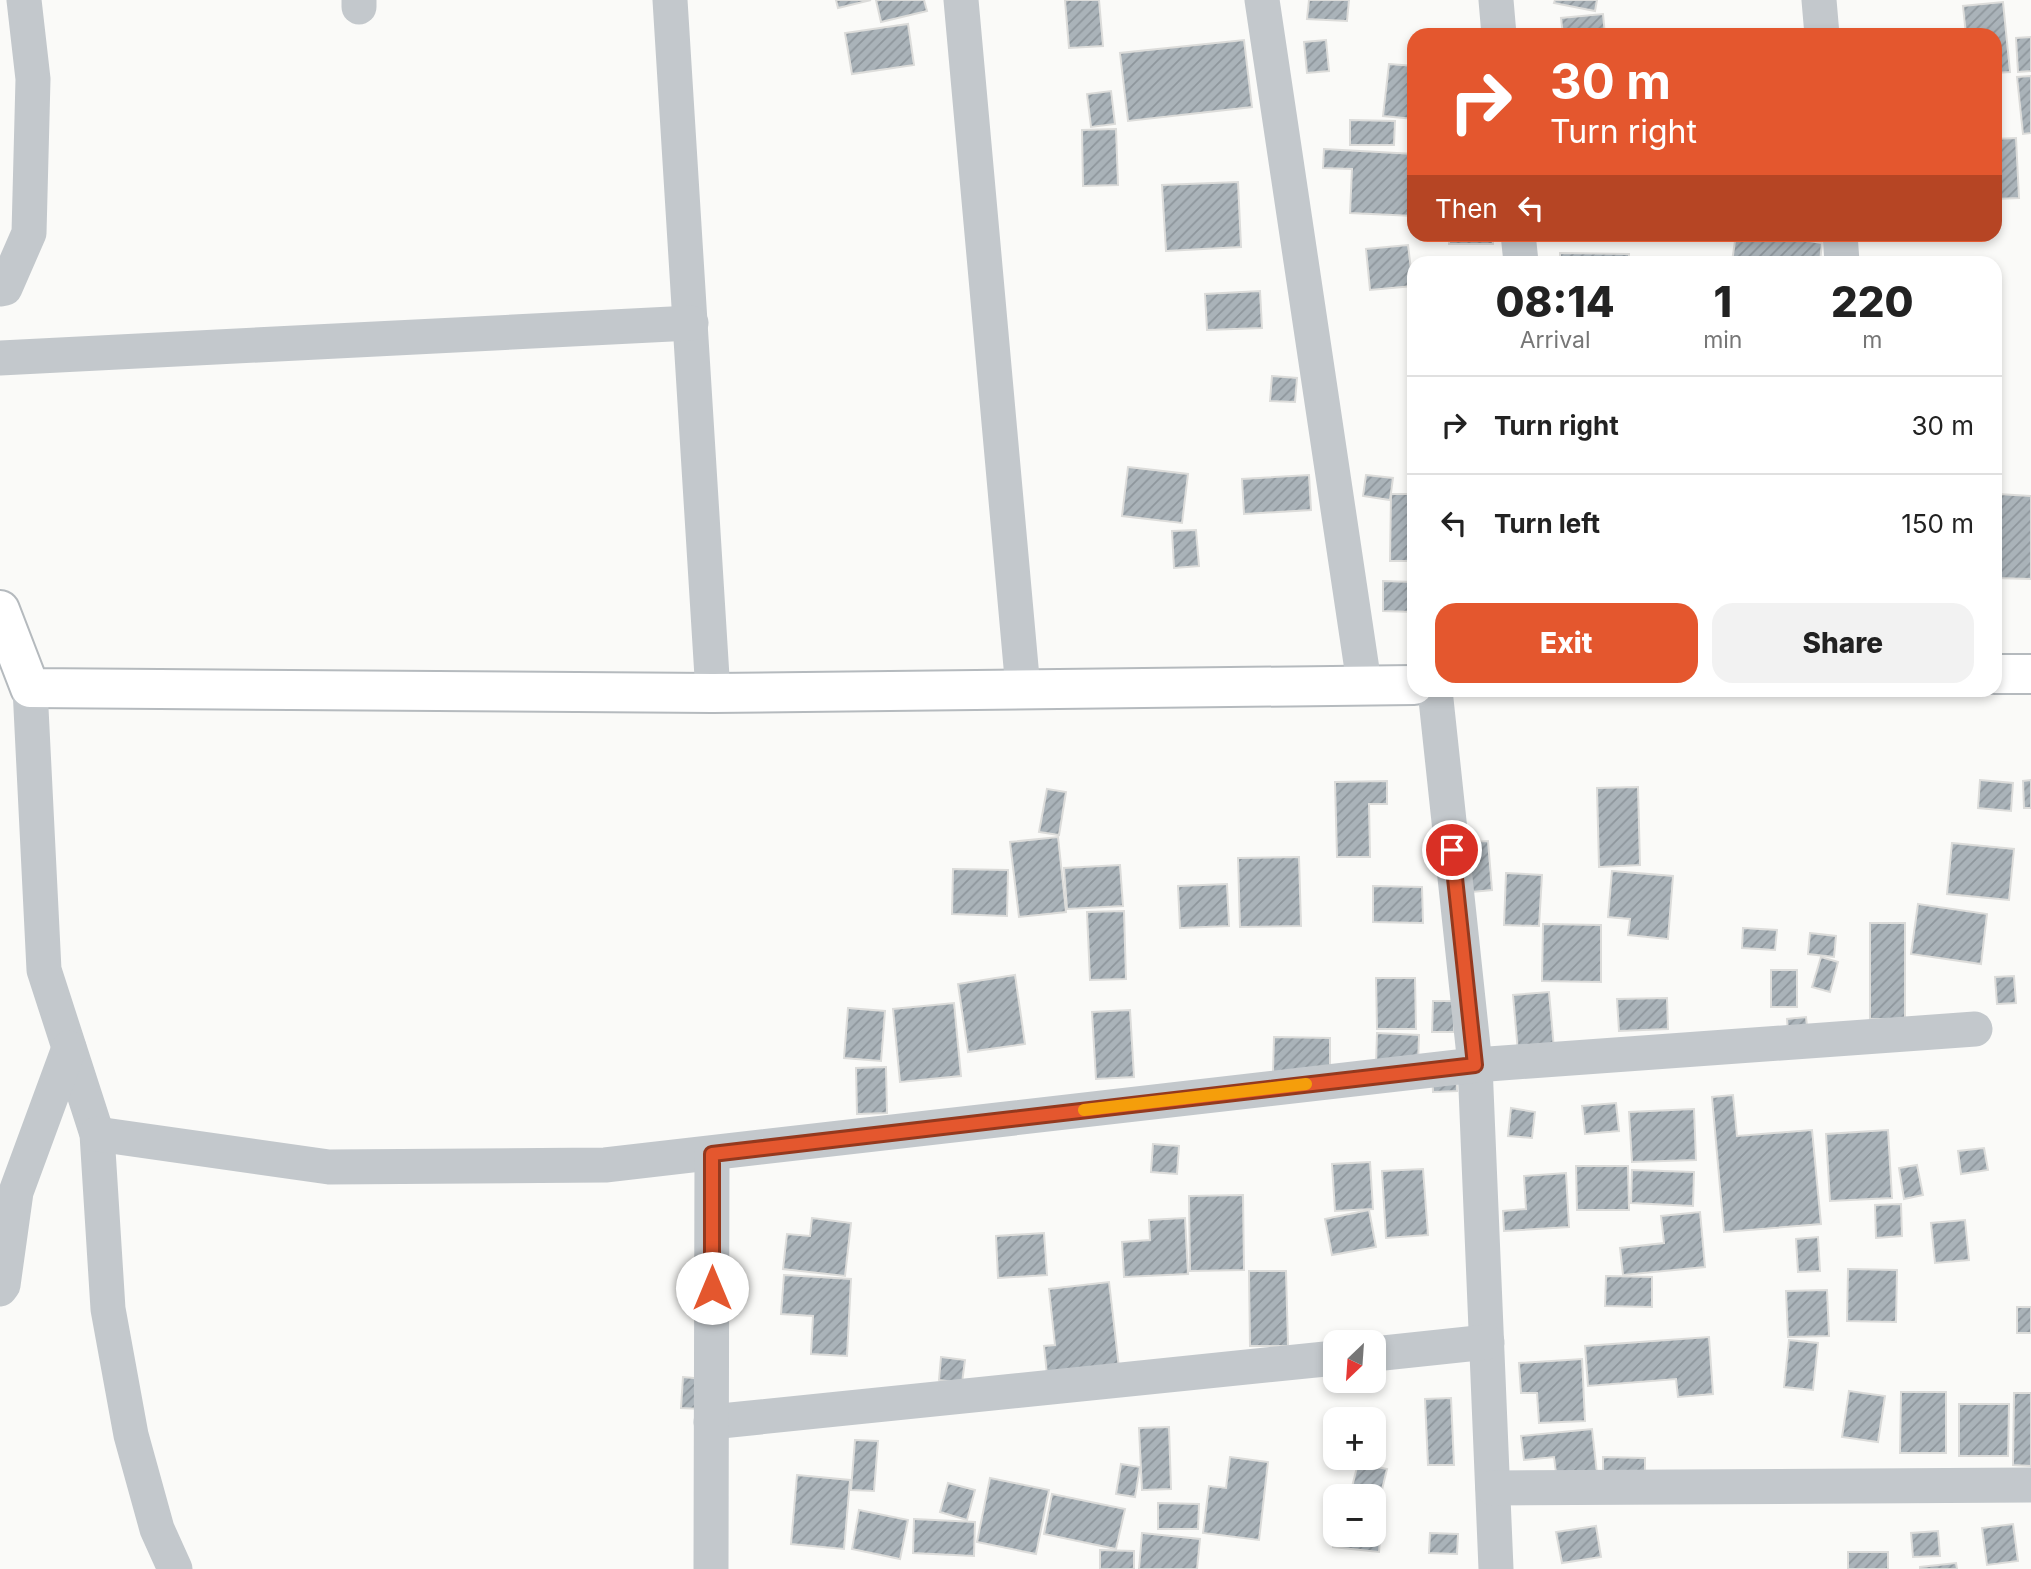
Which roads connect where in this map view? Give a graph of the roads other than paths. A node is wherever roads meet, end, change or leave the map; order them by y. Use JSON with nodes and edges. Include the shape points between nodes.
{"nodes":[{"id":1,"x":24,"y":0,"type":"edge"},
{"id":2,"x":670,"y":0,"type":"edge"},
{"id":3,"x":961,"y":0,"type":"edge"},
{"id":4,"x":1262,"y":0,"type":"edge"},
{"id":5,"x":1496,"y":0,"type":"edge"},
{"id":6,"x":1819,"y":0,"type":"edge"},
{"id":7,"x":1498,"y":28,"type":"edge"},
{"id":8,"x":1821,"y":28,"type":"edge"},
{"id":9,"x":0,"y":289,"type":"edge"},
{"id":10,"x":691,"y":323,"type":"junction"},
{"id":11,"x":0,"y":358,"type":"edge"},
{"id":12,"x":1,"y":616,"type":"edge"},
{"id":13,"x":2002,"y":674,"type":"edge"},
{"id":14,"x":2031,"y":674,"type":"edge"},
{"id":15,"x":1364,"y":683,"type":"junction"},
{"id":16,"x":1407,"y":685,"type":"edge"},
{"id":17,"x":30,"y":688,"type":"junction"},
{"id":18,"x":1023,"y":689,"type":"junction"},
{"id":19,"x":713,"y":693,"type":"junction"},
{"id":20,"x":1436,"y":697,"type":"edge"},
{"id":21,"x":1975,"y":1028,"type":"dead end"},
{"id":22,"x":69,"y":1048,"type":"junction"},
{"id":23,"x":1475,"y":1065,"type":"junction"},
{"id":24,"x":97,"y":1134,"type":"junction"},
{"id":25,"x":712,"y":1154,"type":"junction"},
{"id":26,"x":0,"y":1289,"type":"edge"},
{"id":27,"x":1487,"y":1342,"type":"junction"},
{"id":28,"x":1386,"y":1353,"type":"edge"},
{"id":29,"x":1323,"y":1359,"type":"edge"},
{"id":30,"x":711,"y":1422,"type":"junction"},
{"id":31,"x":2031,"y":1486,"type":"edge"},
{"id":32,"x":1493,"y":1489,"type":"junction"},
{"id":33,"x":176,"y":1569,"type":"edge"},
{"id":34,"x":711,"y":1569,"type":"edge"},
{"id":35,"x":1496,"y":1569,"type":"edge"}],
"edges":[{"from":1,"to":9,"type":"street","via":[[33,79],[29,233],[5,288]]},
{"from":2,"to":10,"type":"street"},
{"from":3,"to":18,"type":"street"},
{"from":4,"to":15,"type":"street"},
{"from":5,"to":7,"type":"street"},
{"from":6,"to":8,"type":"street"},
{"from":10,"to":11,"type":"street"},
{"from":10,"to":19,"type":"street"},
{"from":12,"to":17,"type":"main road"},
{"from":13,"to":14,"type":"main road"},
{"from":15,"to":16,"type":"main road"},
{"from":15,"to":18,"type":"main road"},
{"from":17,"to":19,"type":"main road"},
{"from":17,"to":22,"type":"street","via":[[44,970]]},
{"from":18,"to":19,"type":"main road"},
{"from":20,"to":23,"type":"street"},
{"from":21,"to":23,"type":"street"},
{"from":22,"to":24,"type":"street"},
{"from":22,"to":26,"type":"street","via":[[16,1192]]},
{"from":23,"to":25,"type":"street"},
{"from":23,"to":27,"type":"street"},
{"from":24,"to":25,"type":"street","via":[[329,1167],[605,1165]]},
{"from":24,"to":33,"type":"street","via":[[108,1309],[131,1435],[157,1529]]},
{"from":25,"to":30,"type":"street"},
{"from":27,"to":28,"type":"street"},
{"from":27,"to":32,"type":"street"},
{"from":29,"to":30,"type":"street"},
{"from":30,"to":34,"type":"street"},
{"from":31,"to":32,"type":"street"},
{"from":32,"to":35,"type":"street"}]}
